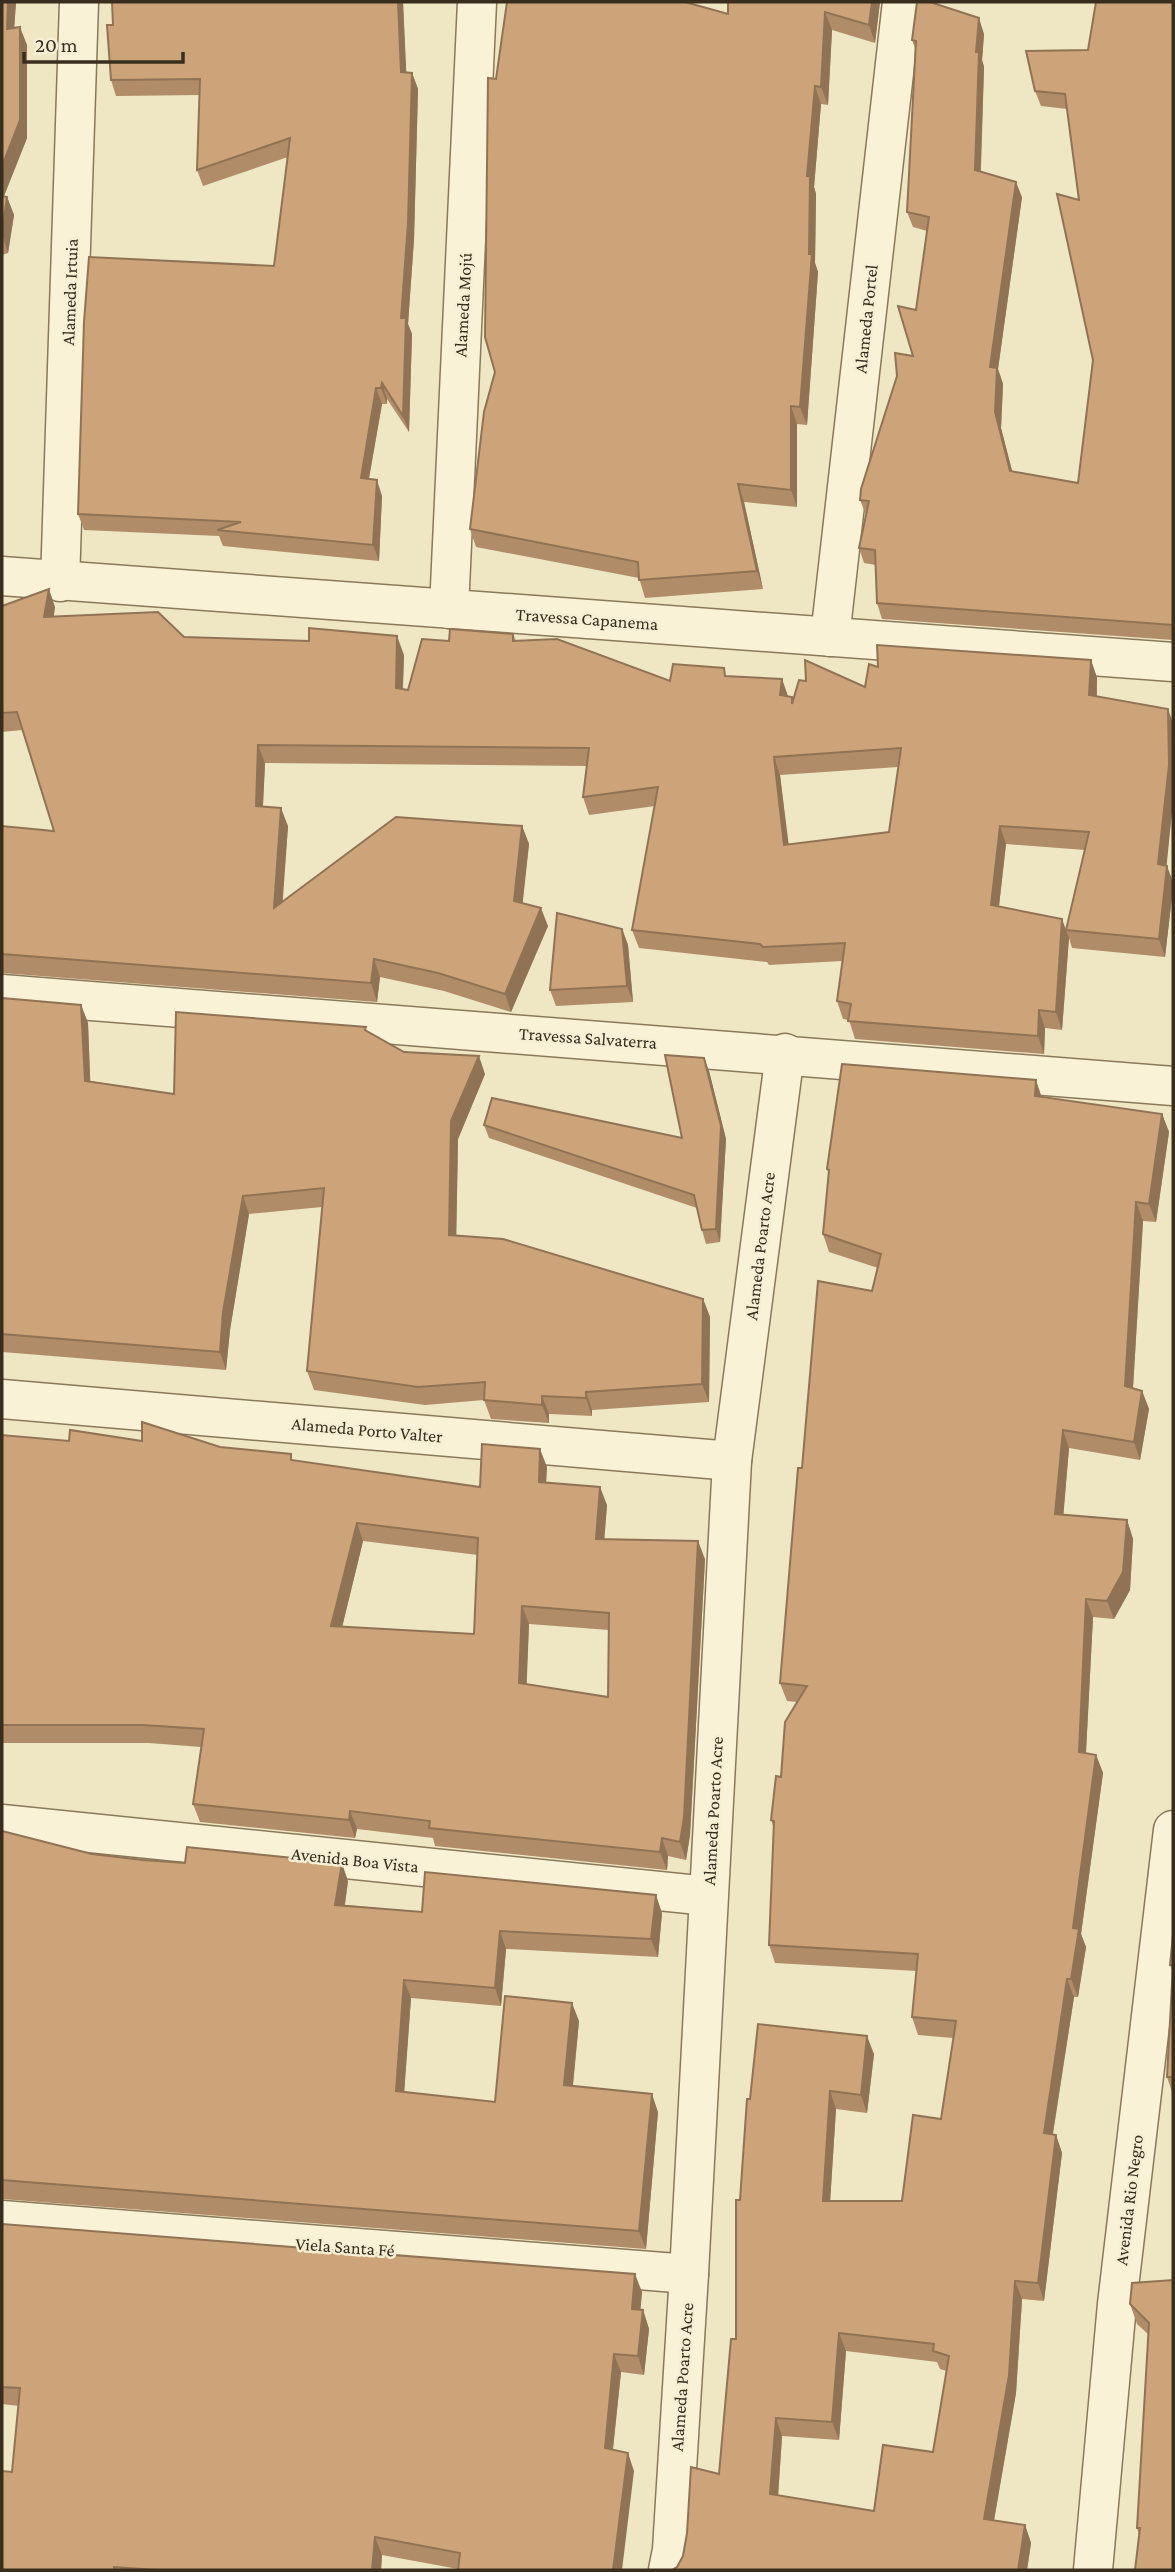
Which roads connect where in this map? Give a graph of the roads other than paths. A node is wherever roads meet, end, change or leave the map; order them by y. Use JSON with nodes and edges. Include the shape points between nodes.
{"nodes":[{"id":1,"x":79,"y":2,"type":"edge"},
{"id":2,"x":477,"y":2,"type":"edge"},
{"id":3,"x":902,"y":2,"type":"edge"},
{"id":4,"x":2,"y":576,"type":"edge"},
{"id":5,"x":60,"y":582,"type":"junction"},
{"id":6,"x":449,"y":609,"type":"junction"},
{"id":7,"x":830,"y":637,"type":"junction"},
{"id":8,"x":1173,"y":662,"type":"edge"},
{"id":9,"x":2,"y":994,"type":"edge"},
{"id":10,"x":785,"y":1054,"type":"junction"},
{"id":11,"x":1173,"y":1086,"type":"edge"},
{"id":12,"x":2,"y":1399,"type":"edge"},
{"id":13,"x":732,"y":1461,"type":"junction"},
{"id":14,"x":2,"y":1824,"type":"edge"},
{"id":15,"x":1173,"y":1830,"type":"edge"},
{"id":16,"x":708,"y":1896,"type":"junction"},
{"id":17,"x":2,"y":2220,"type":"edge"},
{"id":18,"x":689,"y":2274,"type":"junction"},
{"id":19,"x":668,"y":2570,"type":"edge"},
{"id":20,"x":1093,"y":2570,"type":"edge"}],
"edges":[{"from":1,"to":5,"type":"street","name":"Alameda Irtuia"},
{"from":2,"to":6,"type":"street","name":"Alameda Mojú"},
{"from":3,"to":7,"type":"street","name":"Alameda Portel"},
{"from":4,"to":5,"type":"street","name":"Travessa Capanema"},
{"from":5,"to":6,"type":"street","name":"Travessa Capanema"},
{"from":6,"to":7,"type":"street","name":"Travessa Capanema"},
{"from":7,"to":8,"type":"street","name":"Travessa Capanema"},
{"from":9,"to":10,"type":"street","name":"Travessa Salvaterra"},
{"from":10,"to":11,"type":"street","name":"Travessa Salvaterra"},
{"from":10,"to":13,"type":"street","name":"Alameda Poarto Acre"},
{"from":12,"to":13,"type":"street","name":"Alameda Porto Valter"},
{"from":13,"to":16,"type":"street","name":"Alameda Poarto Acre"},
{"from":14,"to":16,"type":"street","name":"Avenida Boa Vista"},
{"from":15,"to":20,"type":"street","name":"Avenida Rio Negro","via":[[1116,2304]]},
{"from":16,"to":18,"type":"street","name":"Alameda Poarto Acre"},
{"from":17,"to":18,"type":"street","name":"Viela Santa Fé"},
{"from":18,"to":19,"type":"street","name":"Alameda Poarto Acre"}]}
